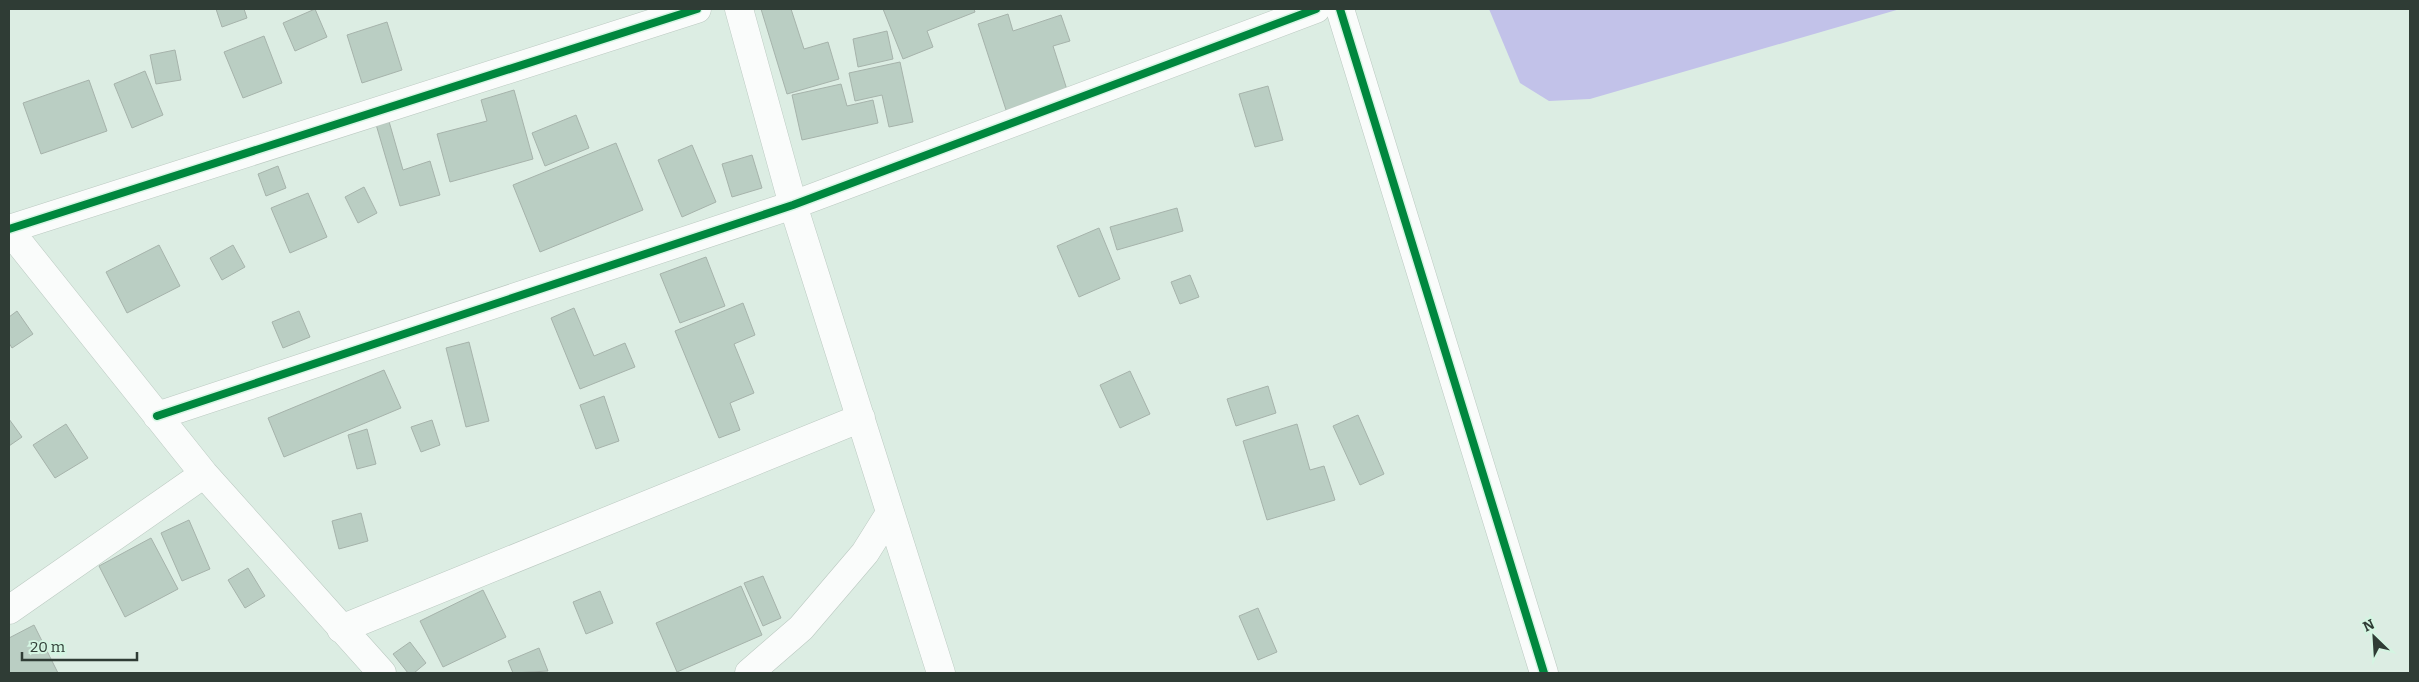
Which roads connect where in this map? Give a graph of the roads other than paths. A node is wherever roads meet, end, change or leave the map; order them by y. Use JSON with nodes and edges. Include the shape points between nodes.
{"nodes":[{"id":1,"x":697,"y":9,"type":"edge"},
{"id":2,"x":739,"y":9,"type":"edge"},
{"id":3,"x":1316,"y":9,"type":"edge"},
{"id":4,"x":1340,"y":9,"type":"edge"},
{"id":5,"x":793,"y":205,"type":"junction"},
{"id":6,"x":9,"y":230,"type":"edge"},
{"id":7,"x":157,"y":416,"type":"junction"},
{"id":8,"x":860,"y":418,"type":"junction"},
{"id":9,"x":204,"y":474,"type":"junction"},
{"id":10,"x":890,"y":512,"type":"junction"},
{"id":11,"x":9,"y":610,"type":"edge"},
{"id":12,"x":341,"y":629,"type":"junction"},
{"id":13,"x":382,"y":673,"type":"edge"},
{"id":14,"x":749,"y":673,"type":"edge"},
{"id":15,"x":941,"y":673,"type":"edge"},
{"id":16,"x":1544,"y":673,"type":"edge"}],
"edges":[{"from":1,"to":6,"type":"street"},
{"from":2,"to":5,"type":"street"},
{"from":3,"to":5,"type":"street"},
{"from":4,"to":16,"type":"street"},
{"from":5,"to":7,"type":"street"},
{"from":5,"to":8,"type":"street"},
{"from":6,"to":7,"type":"street"},
{"from":7,"to":9,"type":"street"},
{"from":8,"to":10,"type":"street"},
{"from":8,"to":12,"type":"street"},
{"from":9,"to":11,"type":"street"},
{"from":9,"to":12,"type":"street"},
{"from":10,"to":14,"type":"street","via":[[865,553],[801,628]]},
{"from":10,"to":15,"type":"street"},
{"from":12,"to":13,"type":"street"}]}
